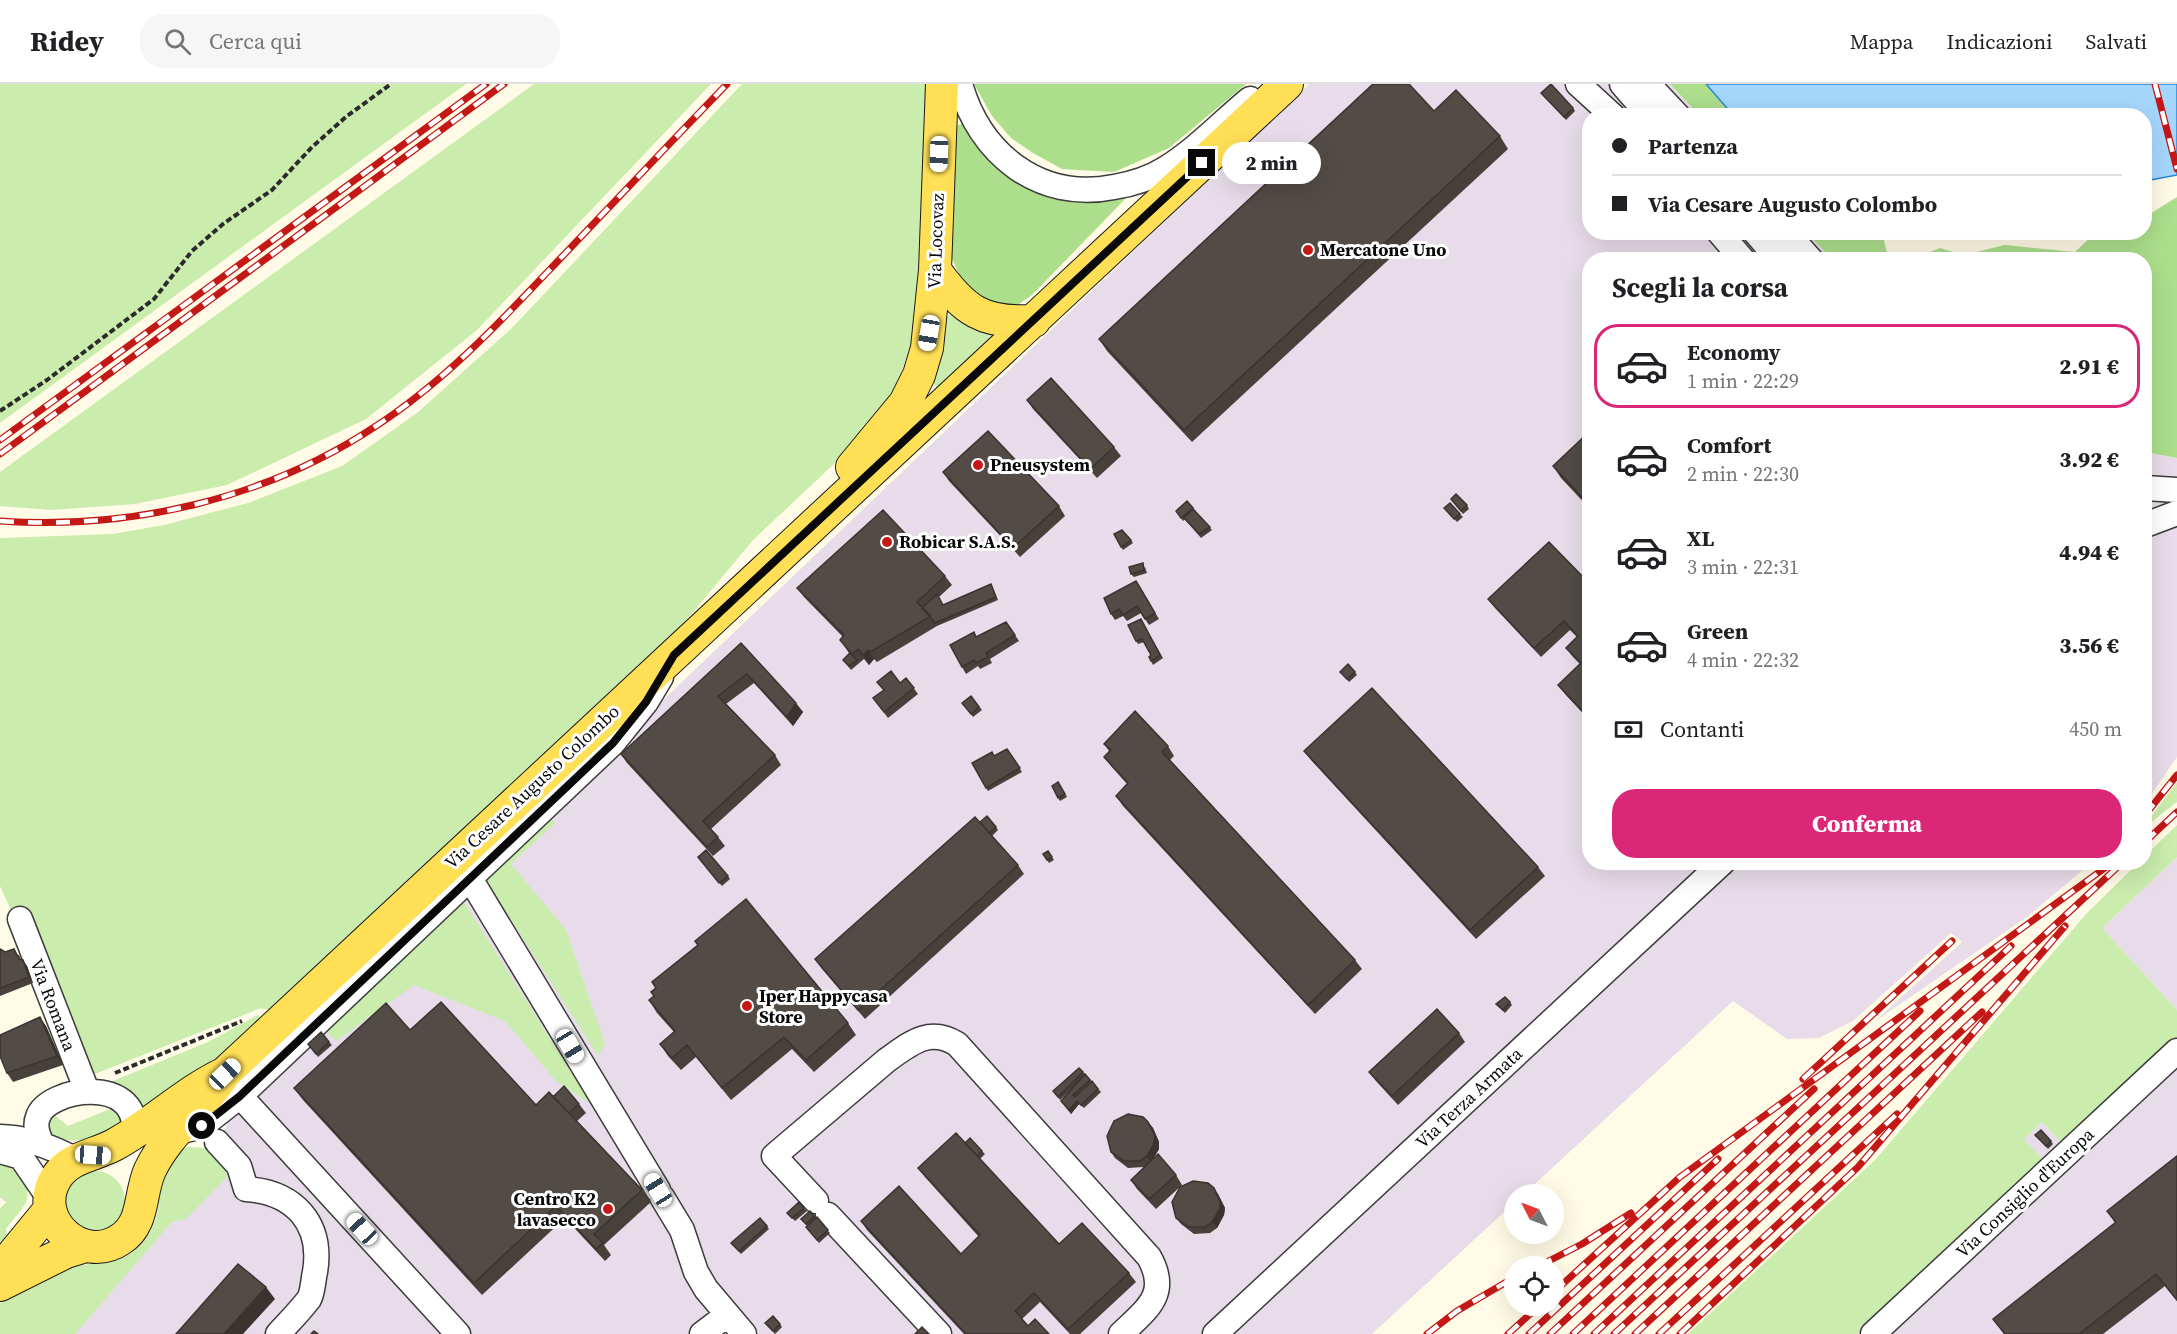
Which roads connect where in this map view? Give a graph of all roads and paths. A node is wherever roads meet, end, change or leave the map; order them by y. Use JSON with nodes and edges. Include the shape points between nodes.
{"nodes":[{"id":1,"x":391,"y":84,"type":"edge"},
{"id":2,"x":942,"y":84,"type":"edge"},
{"id":3,"x":960,"y":84,"type":"edge"},
{"id":4,"x":1271,"y":84,"type":"edge"},
{"id":5,"x":1287,"y":84,"type":"edge"},
{"id":6,"x":1578,"y":84,"type":"edge"},
{"id":7,"x":1622,"y":84,"type":"edge"},
{"id":8,"x":1648,"y":84,"type":"edge"},
{"id":9,"x":1604,"y":108,"type":"edge"},
{"id":10,"x":1643,"y":108,"type":"edge"},
{"id":11,"x":1670,"y":108,"type":"edge"},
{"id":12,"x":1726,"y":240,"type":"edge"},
{"id":13,"x":1762,"y":240,"type":"edge"},
{"id":14,"x":1793,"y":240,"type":"edge"},
{"id":15,"x":1736,"y":252,"type":"edge"},
{"id":16,"x":1772,"y":252,"type":"edge"},
{"id":17,"x":1804,"y":252,"type":"edge"},
{"id":18,"x":935,"y":270,"type":"junction"},
{"id":19,"x":1034,"y":321,"type":"junction"},
{"id":20,"x":0,"y":411,"type":"edge"},
{"id":21,"x":2152,"y":488,"type":"edge"},
{"id":22,"x":2177,"y":490,"type":"edge"},
{"id":23,"x":2177,"y":513,"type":"edge"},
{"id":24,"x":2152,"y":522,"type":"edge"},
{"id":25,"x":775,"y":563,"type":"junction"},
{"id":26,"x":674,"y":655,"type":"junction"},
{"id":27,"x":1714,"y":870,"type":"edge"},
{"id":28,"x":471,"y":880,"type":"junction"},
{"id":29,"x":20,"y":919,"type":"dead end"},
{"id":30,"x":277,"y":1024,"type":"junction"},
{"id":31,"x":2177,"y":1052,"type":"edge"},
{"id":32,"x":233,"y":1085,"type":"junction"},
{"id":33,"x":86,"y":1088,"type":"junction"},
{"id":34,"x":134,"y":1132,"type":"junction"},
{"id":35,"x":0,"y":1137,"type":"edge"},
{"id":36,"x":217,"y":1142,"type":"dead end"},
{"id":37,"x":42,"y":1144,"type":"junction"},
{"id":38,"x":0,"y":1150,"type":"edge"},
{"id":39,"x":85,"y":1157,"type":"junction"},
{"id":40,"x":141,"y":1199,"type":"junction"},
{"id":41,"x":49,"y":1203,"type":"junction"},
{"id":42,"x":86,"y":1246,"type":"junction"},
{"id":43,"x":0,"y":1270,"type":"edge"},
{"id":44,"x":0,"y":1285,"type":"edge"},
{"id":45,"x":727,"y":1316,"type":"junction"},
{"id":46,"x":278,"y":1334,"type":"edge"},
{"id":47,"x":458,"y":1334,"type":"edge"},
{"id":48,"x":702,"y":1334,"type":"edge"},
{"id":49,"x":744,"y":1334,"type":"edge"},
{"id":50,"x":939,"y":1334,"type":"edge"},
{"id":51,"x":1121,"y":1334,"type":"edge"},
{"id":52,"x":1215,"y":1334,"type":"edge"},
{"id":53,"x":1873,"y":1334,"type":"edge"}],
"edges":[{"from":1,"to":20,"type":"path","via":[[312,147],[272,190],[192,251],[154,299]]},
{"from":2,"to":18,"type":"main road","name":"Via Locovaz"},
{"from":3,"to":4,"type":"street","via":[[981,133],[1002,156],[1046,184],[1080,190],[1138,182],[1165,170]]},
{"from":5,"to":19,"type":"main road","name":"Via Cesare Augusto Colombo"},
{"from":6,"to":9,"type":"street"},
{"from":7,"to":10,"type":"street"},
{"from":8,"to":11,"type":"street"},
{"from":12,"to":15,"type":"street"},
{"from":13,"to":16,"type":"street"},
{"from":14,"to":17,"type":"street"},
{"from":18,"to":19,"type":"main road","via":[[952,294],[984,317],[1008,322]]},
{"from":18,"to":25,"type":"main road","name":"Via Locovaz","via":[[927,348],[905,403]]},
{"from":19,"to":25,"type":"main road","name":"Via Cesare Augusto Colombo"},
{"from":21,"to":22,"type":"street"},
{"from":23,"to":24,"type":"street"},
{"from":25,"to":26,"type":"main road","name":"Via Cesare Augusto Colombo"},
{"from":26,"to":28,"type":"street","via":[[646,702],[613,743]]},
{"from":26,"to":30,"type":"main road","name":"Via Cesare Augusto Colombo"},
{"from":27,"to":52,"type":"street","name":"Via Terza Armata"},
{"from":28,"to":32,"type":"street"},
{"from":28,"to":45,"type":"street","via":[[682,1230],[696,1272]]},
{"from":29,"to":33,"type":"street","name":"Via Romana"},
{"from":30,"to":32,"type":"main road","name":"Via Cesare Augusto Colombo"},
{"from":30,"to":33,"type":"path","via":[[263,1011]]},
{"from":31,"to":53,"type":"street","name":"Via Consiglio d'Europa"},
{"from":32,"to":34,"type":"main road","name":"Via Cesare Augusto Colombo","via":[[206,1083]]},
{"from":32,"to":40,"type":"main road","name":"Via Cesare Augusto Colombo","via":[[212,1093],[160,1149]]},
{"from":32,"to":47,"type":"street"},
{"from":33,"to":34,"type":"street","via":[[107,1093],[126,1104],[134,1114]]},
{"from":33,"to":37,"type":"street","via":[[43,1108],[36,1127]]},
{"from":34,"to":39,"type":"main road","name":"Via Cesare Augusto Colombo"},
{"from":35,"to":37,"type":"street"},
{"from":36,"to":46,"type":"street","via":[[239,1166],[246,1189],[268,1190],[284,1197],[309,1222],[318,1252],[310,1297]]},
{"from":37,"to":39,"type":"street"},
{"from":38,"to":41,"type":"street","via":[[21,1157]]},
{"from":39,"to":40,"type":"main road","via":[[105,1155],[126,1167],[134,1176]]},
{"from":39,"to":41,"type":"main road","name":"Via Cesare Augusto Colombo","via":[[61,1171]]},
{"from":40,"to":42,"type":"main road","name":"Via Cesare Augusto Colombo","via":[[136,1222],[129,1232],[109,1245]]},
{"from":41,"to":42,"type":"main road","via":[[64,1235]]},
{"from":41,"to":43,"type":"main road","name":"Via Cesare Augusto Colombo"},
{"from":42,"to":44,"type":"main road","name":"Via Cesare Augusto Colombo"},
{"from":45,"to":48,"type":"street"},
{"from":45,"to":49,"type":"street"},
{"from":50,"to":51,"type":"street","via":[[774,1156],[887,1059],[928,1036],[943,1036],[957,1044],[1149,1257],[1157,1272],[1158,1291],[1149,1308]]}]}
